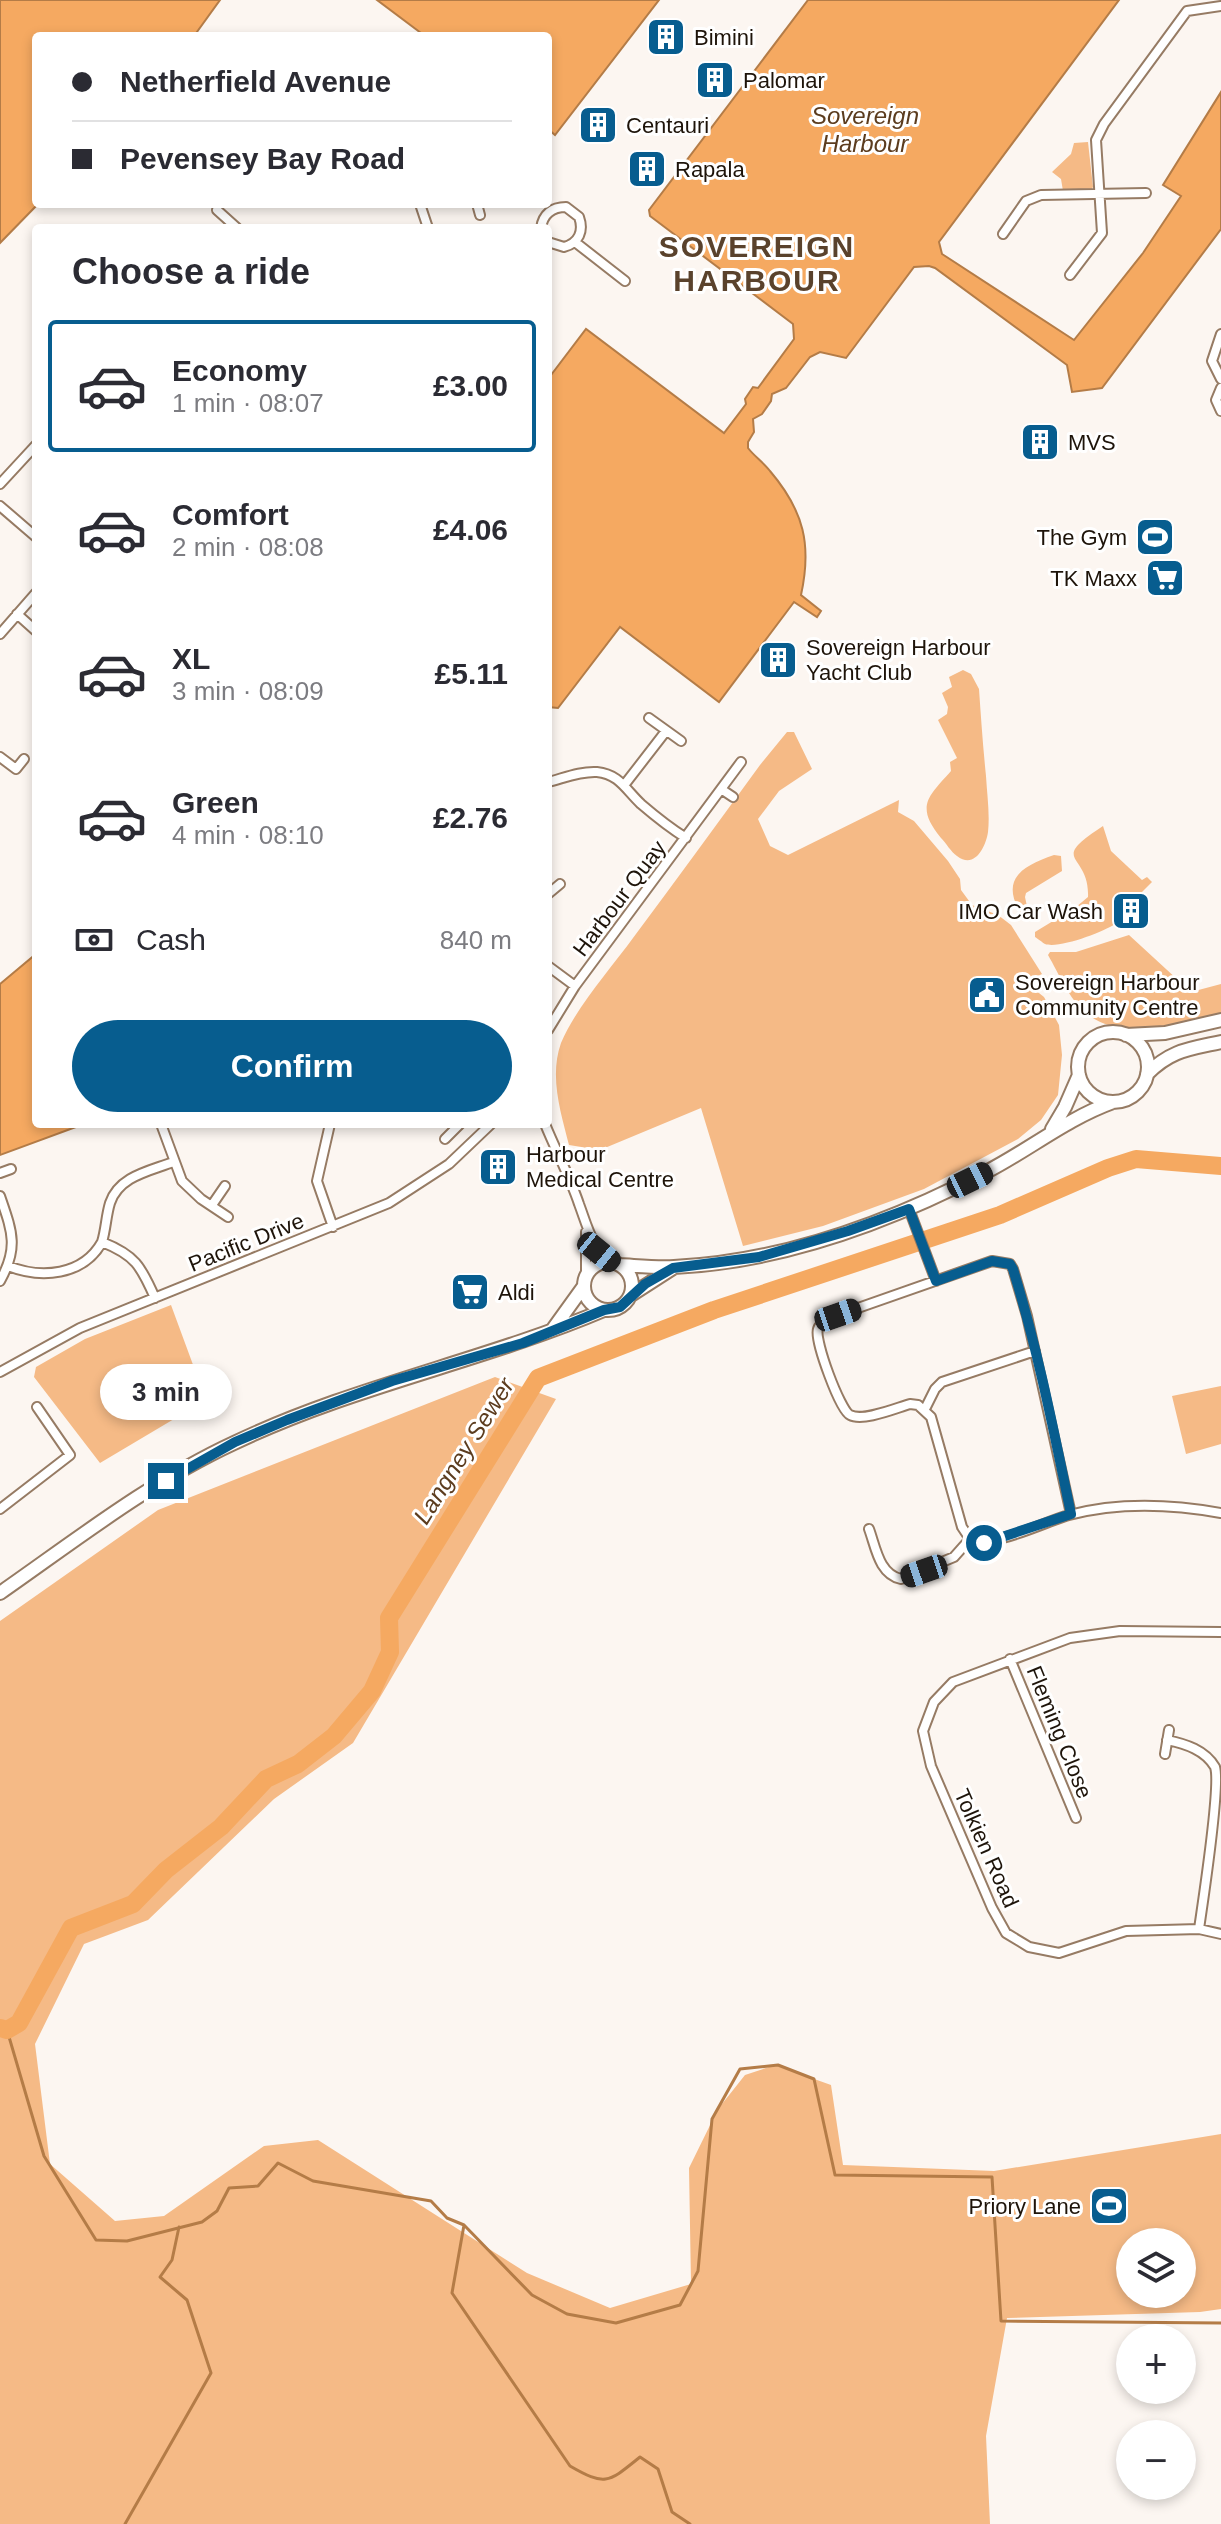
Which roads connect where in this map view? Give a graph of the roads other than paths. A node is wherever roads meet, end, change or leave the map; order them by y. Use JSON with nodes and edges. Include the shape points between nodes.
{"nodes":[{"id":1,"x":1184,"y":0,"type":"edge"},
{"id":2,"x":1221,"y":6,"type":"edge"},
{"id":3,"x":1187,"y":11,"type":"junction"},
{"id":4,"x":1101,"y":192,"type":"junction"},
{"id":5,"x":1146,"y":193,"type":"dead end"},
{"id":6,"x":478,"y":208,"type":"edge"},
{"id":7,"x":217,"y":210,"type":"dead end"},
{"id":8,"x":480,"y":215,"type":"dead end"},
{"id":9,"x":233,"y":224,"type":"edge"},
{"id":10,"x":543,"y":224,"type":"edge"},
{"id":11,"x":1003,"y":234,"type":"dead end"},
{"id":12,"x":575,"y":242,"type":"junction"},
{"id":13,"x":552,"y":243,"type":"edge"},
{"id":14,"x":1070,"y":275,"type":"dead end"},
{"id":15,"x":625,"y":281,"type":"dead end"},
{"id":16,"x":1221,"y":334,"type":"edge"},
{"id":17,"x":1221,"y":379,"type":"edge"},
{"id":18,"x":1221,"y":388,"type":"edge"},
{"id":19,"x":1221,"y":411,"type":"edge"},
{"id":20,"x":32,"y":449,"type":"edge"},
{"id":21,"x":0,"y":484,"type":"edge"},
{"id":22,"x":0,"y":506,"type":"edge"},
{"id":23,"x":32,"y":534,"type":"edge"},
{"id":24,"x":32,"y":597,"type":"edge"},
{"id":25,"x":17,"y":614,"type":"junction"},
{"id":26,"x":32,"y":627,"type":"edge"},
{"id":27,"x":0,"y":634,"type":"edge"},
{"id":28,"x":649,"y":718,"type":"dead end"},
{"id":29,"x":666,"y":731,"type":"junction"},
{"id":30,"x":681,"y":741,"type":"dead end"},
{"id":31,"x":0,"y":757,"type":"edge"},
{"id":32,"x":24,"y":759,"type":"dead end"},
{"id":33,"x":741,"y":762,"type":"dead end"},
{"id":34,"x":552,"y":781,"type":"edge"},
{"id":35,"x":625,"y":784,"type":"junction"},
{"id":36,"x":721,"y":789,"type":"junction"},
{"id":37,"x":733,"y":797,"type":"dead end"},
{"id":38,"x":686,"y":838,"type":"junction"},
{"id":39,"x":560,"y":884,"type":"dead end"},
{"id":40,"x":552,"y":891,"type":"edge"},
{"id":41,"x":552,"y":900,"type":"edge"},
{"id":42,"x":555,"y":905,"type":"dead end"},
{"id":43,"x":552,"y":969,"type":"edge"},
{"id":44,"x":575,"y":986,"type":"junction"},
{"id":45,"x":1221,"y":1020,"type":"edge"},
{"id":46,"x":552,"y":1023,"type":"edge"},
{"id":47,"x":1126,"y":1035,"type":"junction"},
{"id":48,"x":1221,"y":1042,"type":"edge"},
{"id":49,"x":1147,"y":1074,"type":"junction"},
{"id":50,"x":1079,"y":1075,"type":"junction"},
{"id":51,"x":1113,"y":1102,"type":"junction"},
{"id":52,"x":162,"y":1128,"type":"edge"},
{"id":53,"x":329,"y":1128,"type":"edge"},
{"id":54,"x":455,"y":1128,"type":"edge"},
{"id":55,"x":487,"y":1128,"type":"edge"},
{"id":56,"x":547,"y":1128,"type":"edge"},
{"id":57,"x":1050,"y":1132,"type":"junction"},
{"id":58,"x":445,"y":1139,"type":"dead end"},
{"id":59,"x":173,"y":1162,"type":"junction"},
{"id":60,"x":11,"y":1169,"type":"dead end"},
{"id":61,"x":0,"y":1173,"type":"edge"},
{"id":62,"x":225,"y":1186,"type":"dead end"},
{"id":63,"x":0,"y":1196,"type":"edge"},
{"id":64,"x":212,"y":1205,"type":"junction"},
{"id":65,"x":909,"y":1209,"type":"junction"},
{"id":66,"x":228,"y":1217,"type":"dead end"},
{"id":67,"x":333,"y":1227,"type":"junction"},
{"id":68,"x":586,"y":1232,"type":"junction"},
{"id":69,"x":102,"y":1242,"type":"junction"},
{"id":70,"x":616,"y":1264,"type":"junction"},
{"id":71,"x":8,"y":1266,"type":"junction"},
{"id":72,"x":673,"y":1268,"type":"junction"},
{"id":73,"x":0,"y":1281,"type":"edge"},
{"id":74,"x":936,"y":1281,"type":"junction"},
{"id":75,"x":585,"y":1282,"type":"junction"},
{"id":76,"x":631,"y":1295,"type":"junction"},
{"id":77,"x":155,"y":1298,"type":"junction"},
{"id":78,"x":604,"y":1310,"type":"junction"},
{"id":79,"x":553,"y":1329,"type":"junction"},
{"id":80,"x":1035,"y":1351,"type":"junction"},
{"id":81,"x":0,"y":1372,"type":"edge"},
{"id":82,"x":37,"y":1407,"type":"dead end"},
{"id":83,"x":925,"y":1409,"type":"junction"},
{"id":84,"x":0,"y":1509,"type":"edge"},
{"id":85,"x":1221,"y":1513,"type":"edge"},
{"id":86,"x":1071,"y":1514,"type":"junction"},
{"id":87,"x":869,"y":1529,"type":"dead end"},
{"id":88,"x":970,"y":1539,"type":"junction"},
{"id":89,"x":0,"y":1593,"type":"edge"},
{"id":90,"x":1221,"y":1632,"type":"edge"},
{"id":91,"x":1010,"y":1659,"type":"junction"},
{"id":92,"x":1165,"y":1754,"type":"dead end"},
{"id":93,"x":1076,"y":1818,"type":"dead end"},
{"id":94,"x":1199,"y":1929,"type":"junction"},
{"id":95,"x":1221,"y":1934,"type":"edge"}],
"edges":[{"from":1,"to":3,"type":"street"},
{"from":2,"to":3,"type":"street"},
{"from":3,"to":4,"type":"street","via":[[1096,140]]},
{"from":4,"to":5,"type":"street"},
{"from":4,"to":11,"type":"street","via":[[1041,195],[1026,201]]},
{"from":4,"to":14,"type":"street","via":[[1102,233]]},
{"from":6,"to":8,"type":"street"},
{"from":7,"to":9,"type":"street"},
{"from":10,"to":12,"type":"street","via":[[547,213],[566,207],[581,223]]},
{"from":12,"to":13,"type":"street","via":[[564,247]]},
{"from":12,"to":15,"type":"street"},
{"from":16,"to":17,"type":"street","via":[[1212,361]]},
{"from":18,"to":19,"type":"street","via":[[1216,400]]},
{"from":20,"to":21,"type":"street"},
{"from":22,"to":23,"type":"street"},
{"from":24,"to":25,"type":"street"},
{"from":25,"to":26,"type":"street"},
{"from":25,"to":27,"type":"street"},
{"from":28,"to":29,"type":"street"},
{"from":29,"to":30,"type":"street"},
{"from":29,"to":35,"type":"street"},
{"from":31,"to":32,"type":"street","via":[[16,769]]},
{"from":33,"to":36,"type":"street","name":"Harbour Quay"},
{"from":34,"to":35,"type":"street","via":[[596,772]]},
{"from":35,"to":38,"type":"street","via":[[639,802]]},
{"from":36,"to":37,"type":"street"},
{"from":36,"to":38,"type":"street","name":"Harbour Quay"},
{"from":38,"to":44,"type":"street","name":"Harbour Quay"},
{"from":39,"to":40,"type":"street"},
{"from":41,"to":42,"type":"street"},
{"from":43,"to":44,"type":"street"},
{"from":44,"to":46,"type":"street","name":"Harbour Quay"},
{"from":45,"to":47,"type":"main road","via":[[1165,1033]]},
{"from":47,"to":49,"type":"main road","via":[[1144,1053]]},
{"from":47,"to":50,"type":"main road","via":[[1105,1034],[1089,1042],[1079,1058]]},
{"from":48,"to":49,"type":"main road","via":[[1179,1050]]},
{"from":49,"to":51,"type":"main road","via":[[1137,1092]]},
{"from":50,"to":51,"type":"main road","via":[[1090,1094]]},
{"from":50,"to":57,"type":"main road"},
{"from":51,"to":57,"type":"main road"},
{"from":52,"to":59,"type":"street"},
{"from":53,"to":67,"type":"street","via":[[317,1181]]},
{"from":54,"to":58,"type":"street"},
{"from":55,"to":67,"type":"street","name":"Pacific Drive","via":[[449,1164],[403,1195]]},
{"from":56,"to":68,"type":"street"},
{"from":57,"to":65,"type":"main road","via":[[988,1171]]},
{"from":59,"to":64,"type":"street","via":[[182,1181]]},
{"from":59,"to":69,"type":"street","via":[[119,1186],[108,1207]]},
{"from":60,"to":61,"type":"street"},
{"from":62,"to":64,"type":"street"},
{"from":63,"to":71,"type":"street","via":[[13,1235]]},
{"from":64,"to":66,"type":"street"},
{"from":65,"to":72,"type":"main road","via":[[759,1257]]},
{"from":65,"to":74,"type":"street"},
{"from":67,"to":77,"type":"street","name":"Pacific Drive"},
{"from":68,"to":70,"type":"street","via":[[599,1252]]},
{"from":68,"to":75,"type":"street"},
{"from":69,"to":71,"type":"street","via":[[86,1261],[67,1270],[32,1273]]},
{"from":69,"to":77,"type":"street","via":[[132,1257]]},
{"from":70,"to":72,"type":"main road"},
{"from":70,"to":75,"type":"main road","via":[[597,1265]]},
{"from":70,"to":76,"type":"main road","via":[[632,1281]]},
{"from":71,"to":73,"type":"street"},
{"from":72,"to":76,"type":"main road"},
{"from":74,"to":80,"type":"street","via":[[992,1261],[1010,1264]]},
{"from":74,"to":83,"type":"street","via":[[838,1315],[818,1330],[841,1404],[852,1416],[910,1404]]},
{"from":75,"to":78,"type":"main road","via":[[590,1302]]},
{"from":75,"to":79,"type":"main road"},
{"from":76,"to":78,"type":"main road","via":[[620,1307]]},
{"from":77,"to":81,"type":"street","name":"Pacific Drive","via":[[80,1328]]},
{"from":78,"to":79,"type":"main road"},
{"from":79,"to":89,"type":"main road","via":[[523,1343],[392,1381],[235,1442],[163,1482]]},
{"from":80,"to":83,"type":"street","via":[[942,1382]]},
{"from":80,"to":86,"type":"street"},
{"from":82,"to":84,"type":"street","via":[[70,1455]]},
{"from":83,"to":88,"type":"street"},
{"from":85,"to":86,"type":"street","via":[[1135,1506]]},
{"from":86,"to":88,"type":"street","via":[[992,1542]]},
{"from":87,"to":88,"type":"street","via":[[884,1571],[901,1579],[954,1557]]},
{"from":90,"to":91,"type":"street","via":[[1107,1632],[1070,1638]]},
{"from":91,"to":93,"type":"street","name":"Fleming Close"},
{"from":91,"to":94,"type":"street","name":"Tolkien Road","via":[[953,1682],[934,1702],[923,1731],[931,1766],[1006,1933],[1029,1947],[1059,1953],[1126,1931]]},
{"from":92,"to":94,"type":"street","via":[[1168,1735],[1205,1754],[1217,1770],[1219,1795]]},
{"from":94,"to":95,"type":"street","name":"Tolkien Road"}]}
